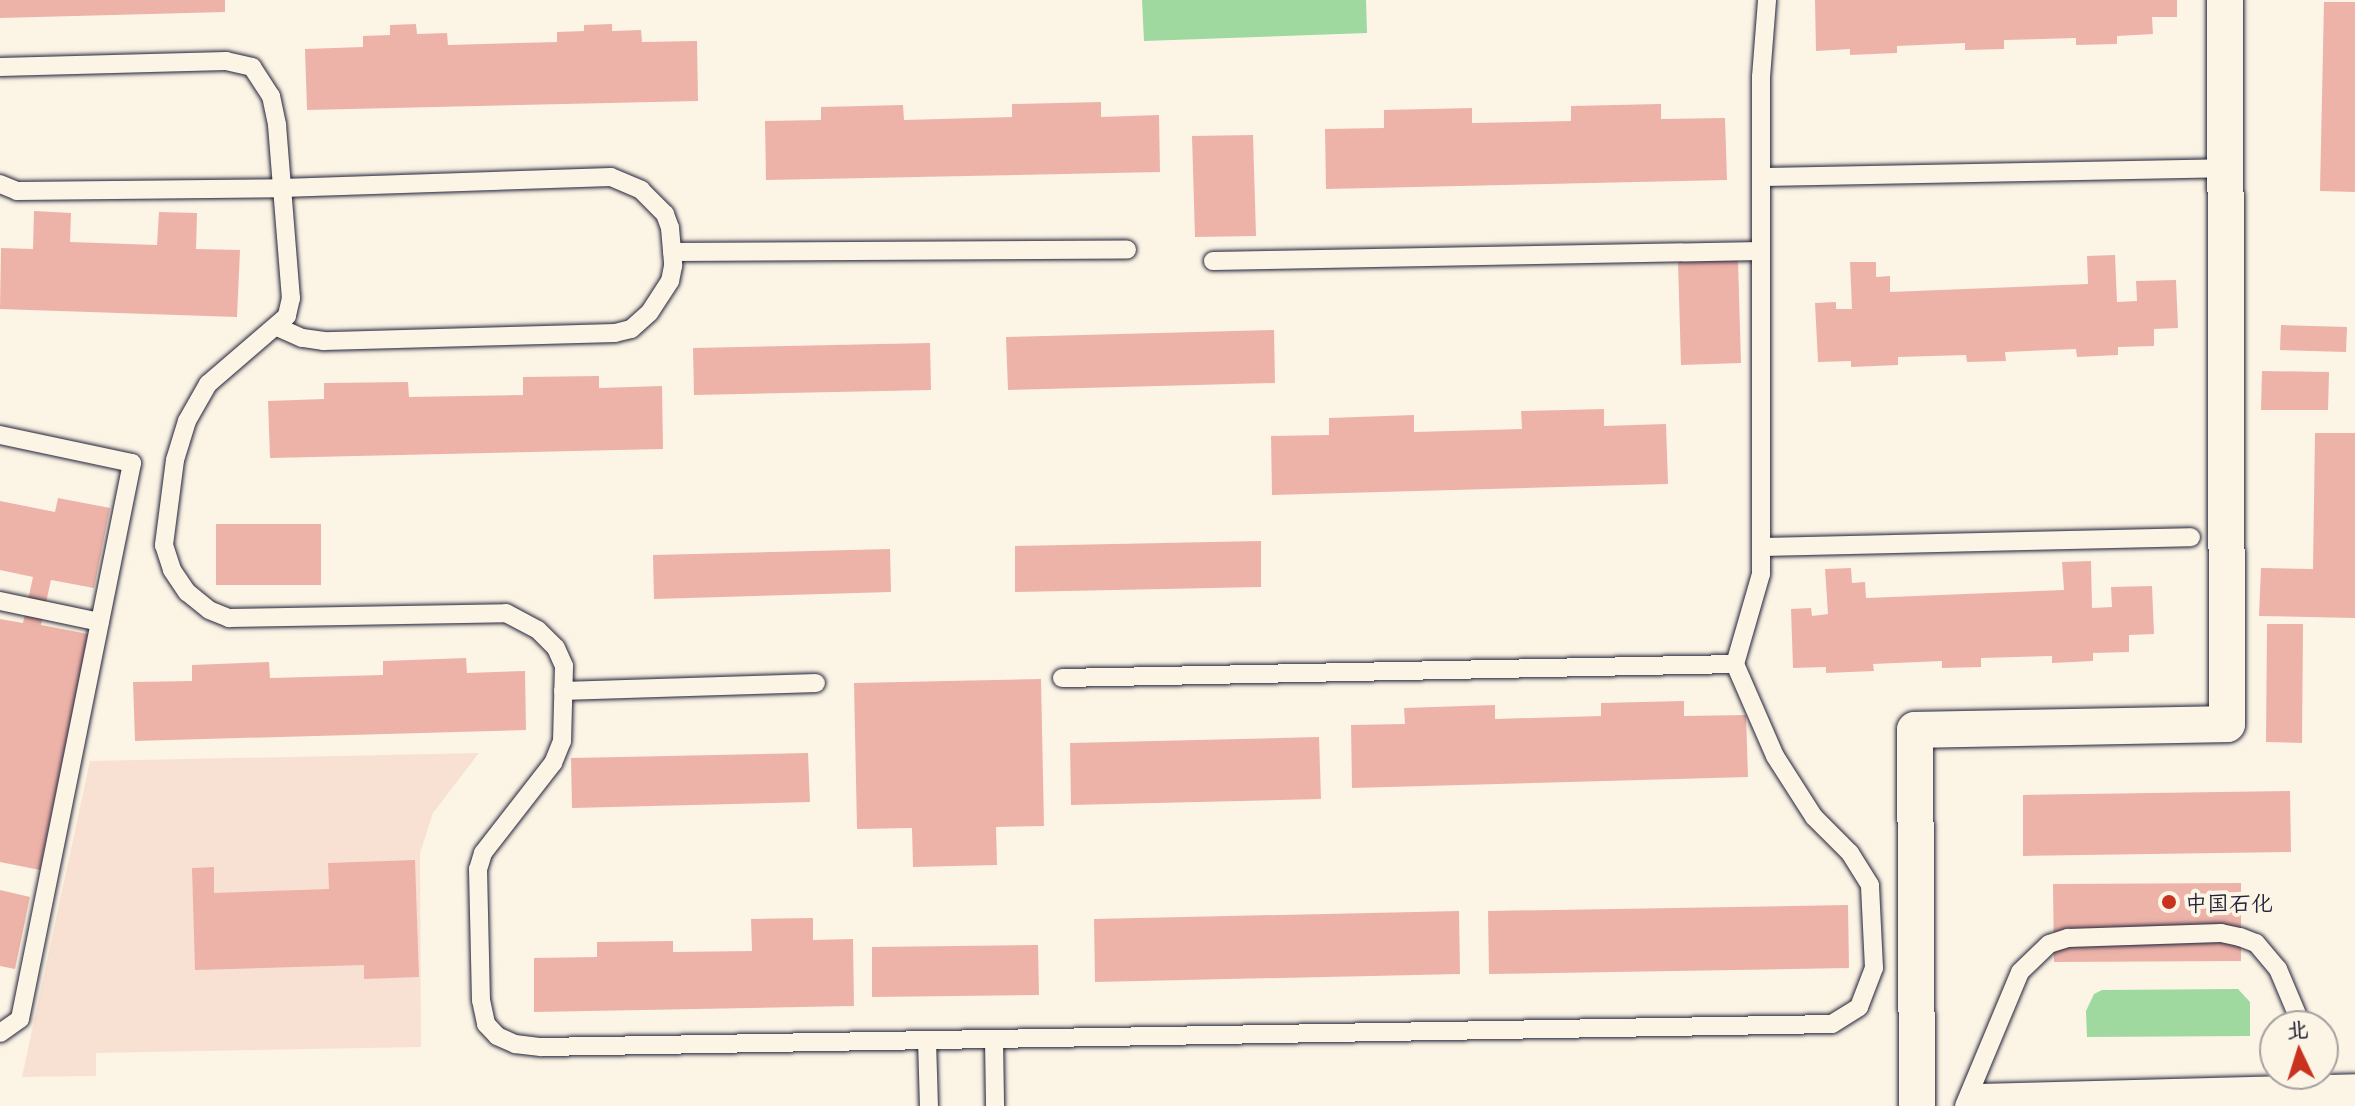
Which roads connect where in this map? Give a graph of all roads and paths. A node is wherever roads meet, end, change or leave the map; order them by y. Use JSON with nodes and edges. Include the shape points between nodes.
{"nodes":[{"id":1,"x":1767,"y":0,"type":"edge"},
{"id":2,"x":2225,"y":0,"type":"edge"},
{"id":3,"x":0,"y":67,"type":"edge"},
{"id":4,"x":2227,"y":168,"type":"junction"},
{"id":5,"x":1761,"y":177,"type":"junction"},
{"id":6,"x":0,"y":184,"type":"edge"},
{"id":7,"x":282,"y":188,"type":"junction"},
{"id":8,"x":1127,"y":250,"type":"dead end"},
{"id":9,"x":1761,"y":251,"type":"junction"},
{"id":10,"x":672,"y":252,"type":"junction"},
{"id":11,"x":1213,"y":261,"type":"dead end"},
{"id":12,"x":277,"y":327,"type":"junction"},
{"id":13,"x":0,"y":435,"type":"edge"},
{"id":14,"x":2191,"y":537,"type":"dead end"},
{"id":15,"x":1761,"y":547,"type":"junction"},
{"id":16,"x":0,"y":601,"type":"edge"},
{"id":17,"x":100,"y":622,"type":"junction"},
{"id":18,"x":1735,"y":664,"type":"junction"},
{"id":19,"x":1062,"y":678,"type":"dead end"},
{"id":20,"x":816,"y":683,"type":"dead end"},
{"id":21,"x":563,"y":691,"type":"junction"},
{"id":22,"x":2295,"y":1010,"type":"edge"},
{"id":23,"x":0,"y":1033,"type":"edge"},
{"id":24,"x":994,"y":1039,"type":"junction"},
{"id":25,"x":927,"y":1040,"type":"junction"},
{"id":26,"x":2313,"y":1090,"type":"edge"},
{"id":27,"x":929,"y":1106,"type":"edge"},
{"id":28,"x":995,"y":1106,"type":"edge"},
{"id":29,"x":1917,"y":1106,"type":"edge"},
{"id":30,"x":1964,"y":1106,"type":"edge"},
{"id":31,"x":1982,"y":1106,"type":"edge"}],
"edges":[{"from":1,"to":5,"type":"lane"},
{"from":2,"to":4,"type":"street"},
{"from":3,"to":7,"type":"lane","via":[[226,61],[252,67],[271,96]]},
{"from":4,"to":5,"type":"lane"},
{"from":4,"to":29,"type":"street","via":[[2227,724],[1915,730]]},
{"from":5,"to":9,"type":"lane"},
{"from":6,"to":7,"type":"lane","via":[[17,191]]},
{"from":7,"to":10,"type":"lane","via":[[611,177],[654,201],[670,228]]},
{"from":7,"to":12,"type":"lane","via":[[291,298],[287,316]]},
{"from":8,"to":10,"type":"lane"},
{"from":9,"to":11,"type":"lane"},
{"from":9,"to":15,"type":"lane"},
{"from":10,"to":12,"type":"lane","via":[[670,281],[661,299],[631,329],[615,333],[324,341]]},
{"from":12,"to":21,"type":"lane","via":[[208,384],[187,421],[175,460],[164,545],[187,592],[229,618],[506,613],[538,630],[556,648],[564,666]]},
{"from":13,"to":17,"type":"lane","via":[[132,463]]},
{"from":14,"to":15,"type":"lane"},
{"from":15,"to":18,"type":"lane","via":[[1761,574]]},
{"from":16,"to":17,"type":"lane"},
{"from":17,"to":23,"type":"lane","via":[[20,1019]]},
{"from":18,"to":19,"type":"lane"},
{"from":18,"to":24,"type":"lane","via":[[1775,756],[1814,817],[1850,853],[1870,885],[1874,968],[1859,1007],[1832,1024]]},
{"from":20,"to":21,"type":"lane"},
{"from":21,"to":25,"type":"lane","via":[[562,741],[553,763],[483,853],[478,869],[481,1000],[486,1024],[497,1036],[541,1047]]},
{"from":22,"to":30,"type":"lane","via":[[2278,969],[2256,943],[2240,937],[2221,933],[2068,938],[2049,944],[2020,972]]},
{"from":24,"to":25,"type":"lane"},
{"from":24,"to":28,"type":"lane"},
{"from":25,"to":27,"type":"lane"},
{"from":26,"to":31,"type":"main road"}]}
